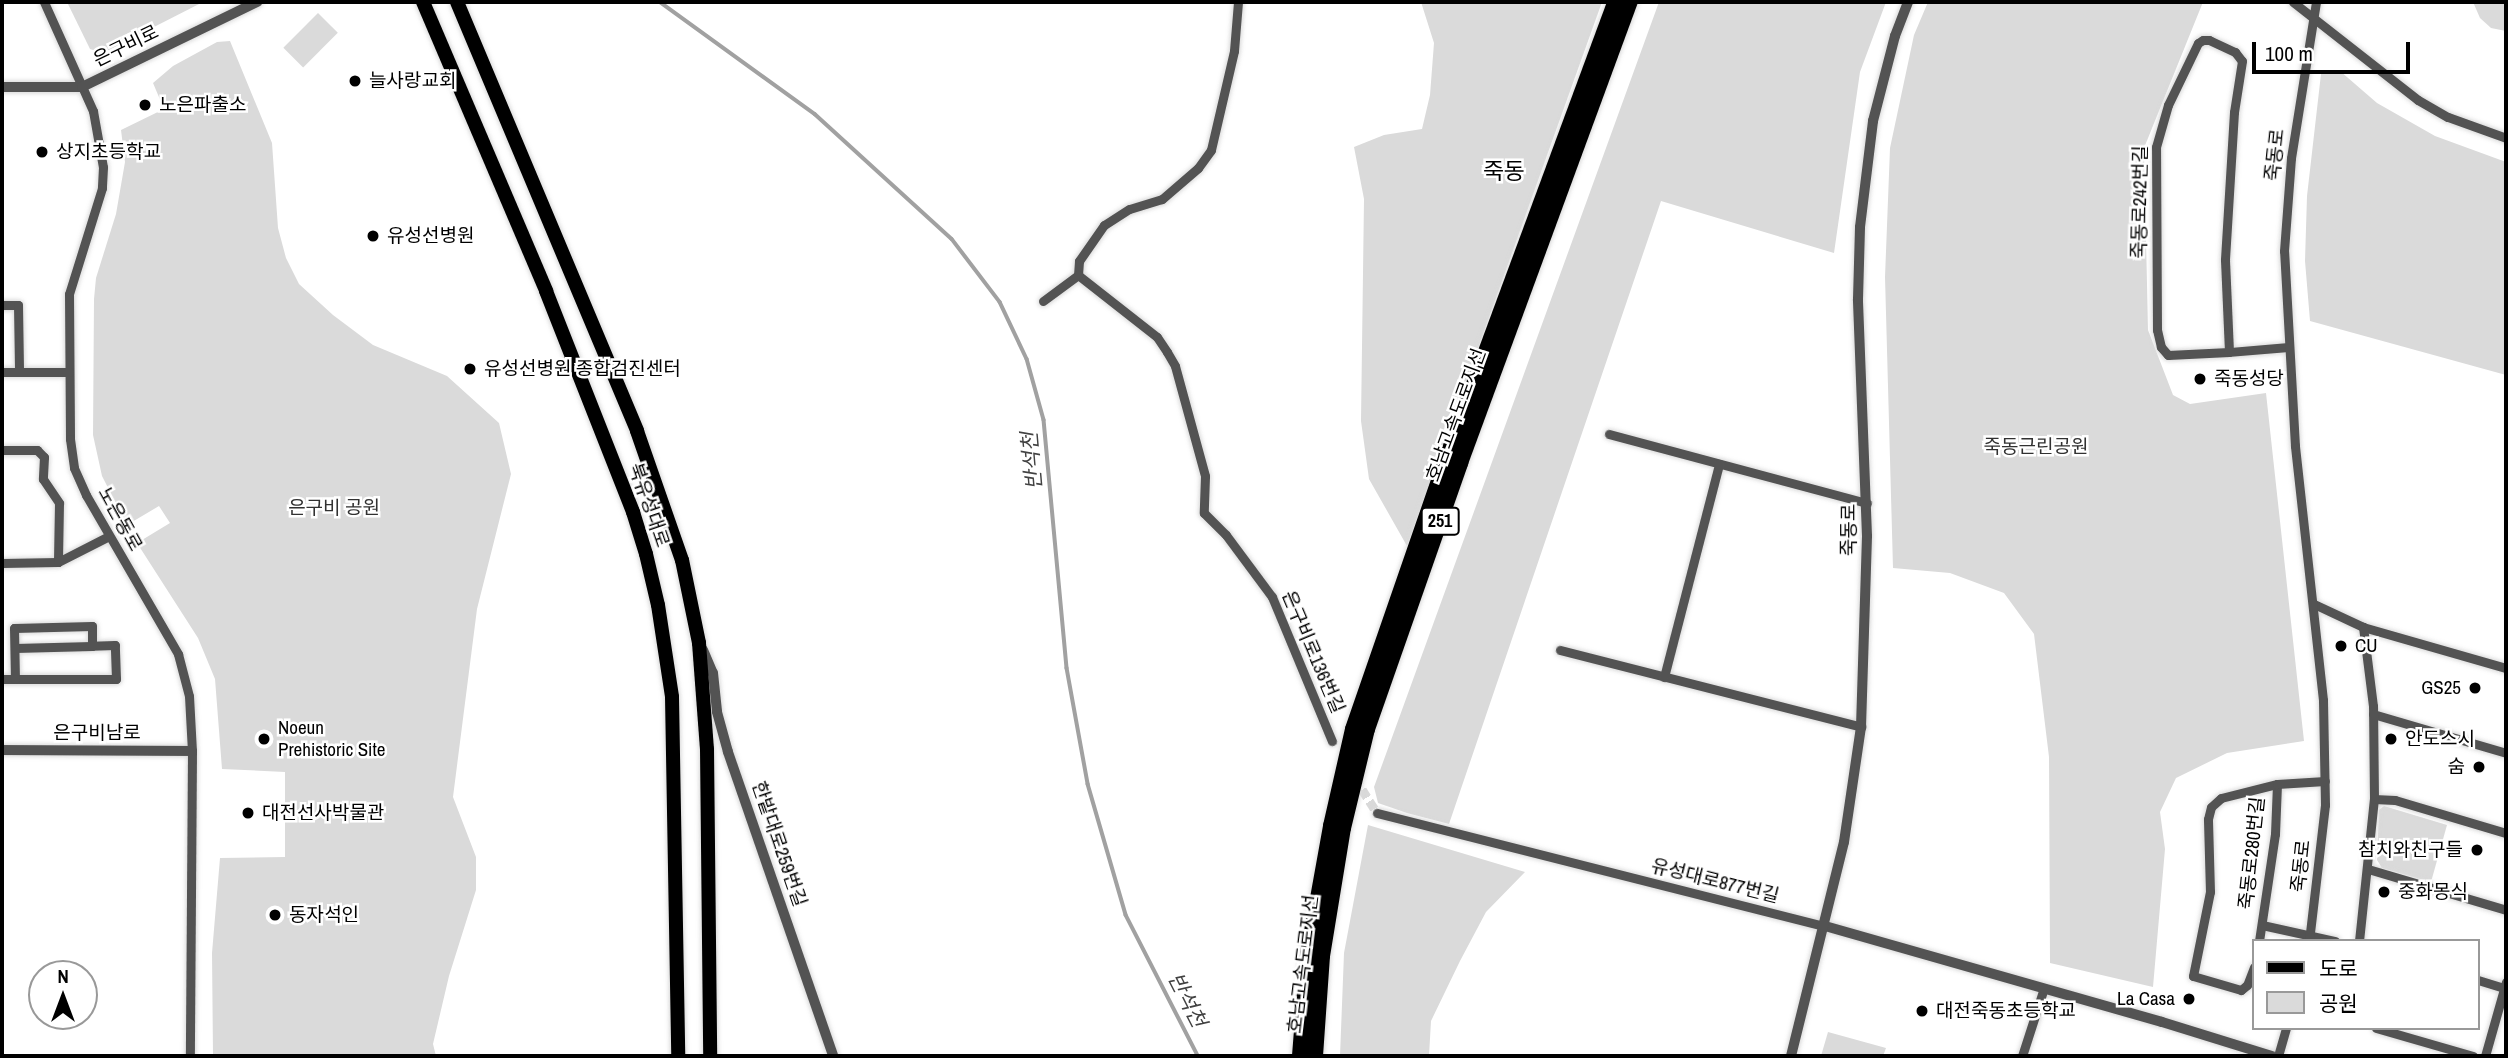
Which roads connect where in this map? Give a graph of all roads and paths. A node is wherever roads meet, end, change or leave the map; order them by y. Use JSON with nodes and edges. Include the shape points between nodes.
{"nodes":[{"id":1,"x":44,"y":2,"type":"edge"},
{"id":2,"x":257,"y":2,"type":"edge"},
{"id":3,"x":423,"y":2,"type":"edge"},
{"id":4,"x":457,"y":2,"type":"edge"},
{"id":5,"x":1238,"y":2,"type":"edge"},
{"id":6,"x":1615,"y":2,"type":"edge"},
{"id":7,"x":1630,"y":2,"type":"edge"},
{"id":8,"x":1908,"y":2,"type":"edge"},
{"id":9,"x":2293,"y":2,"type":"edge"},
{"id":10,"x":2316,"y":2,"type":"edge"},
{"id":11,"x":2314,"y":19,"type":"junction"},
{"id":12,"x":2,"y":87,"type":"edge"},
{"id":13,"x":82,"y":87,"type":"junction"},
{"id":14,"x":2506,"y":138,"type":"edge"},
{"id":15,"x":1078,"y":275,"type":"junction"},
{"id":16,"x":1043,"y":301,"type":"dead end"},
{"id":17,"x":2,"y":305,"type":"edge"},
{"id":18,"x":2287,"y":347,"type":"junction"},
{"id":19,"x":2228,"y":352,"type":"junction"},
{"id":20,"x":2,"y":372,"type":"edge"},
{"id":21,"x":19,"y":372,"type":"junction"},
{"id":22,"x":69,"y":372,"type":"junction"},
{"id":23,"x":1609,"y":434,"type":"dead end"},
{"id":24,"x":2,"y":450,"type":"edge"},
{"id":25,"x":1719,"y":464,"type":"junction"},
{"id":26,"x":1867,"y":503,"type":"junction"},
{"id":27,"x":109,"y":536,"type":"junction"},
{"id":28,"x":58,"y":562,"type":"junction"},
{"id":29,"x":2,"y":563,"type":"edge"},
{"id":30,"x":2314,"y":604,"type":"junction"},
{"id":31,"x":2363,"y":627,"type":"junction"},
{"id":32,"x":699,"y":643,"type":"junction"},
{"id":33,"x":92,"y":646,"type":"junction"},
{"id":34,"x":15,"y":648,"type":"junction"},
{"id":35,"x":1560,"y":650,"type":"dead end"},
{"id":36,"x":2506,"y":668,"type":"edge"},
{"id":37,"x":1664,"y":677,"type":"junction"},
{"id":38,"x":2,"y":679,"type":"edge"},
{"id":39,"x":15,"y":679,"type":"junction"},
{"id":40,"x":2373,"y":714,"type":"junction"},
{"id":41,"x":1861,"y":727,"type":"junction"},
{"id":42,"x":1332,"y":741,"type":"dead end"},
{"id":43,"x":2,"y":750,"type":"edge"},
{"id":44,"x":192,"y":751,"type":"junction"},
{"id":45,"x":2506,"y":753,"type":"edge"},
{"id":46,"x":2325,"y":781,"type":"junction"},
{"id":47,"x":2277,"y":784,"type":"junction"},
{"id":48,"x":2374,"y":799,"type":"junction"},
{"id":49,"x":1377,"y":813,"type":"tunnel mouth"},
{"id":50,"x":2506,"y":833,"type":"edge"},
{"id":51,"x":2368,"y":869,"type":"junction"},
{"id":52,"x":2506,"y":910,"type":"edge"},
{"id":53,"x":1825,"y":926,"type":"junction"},
{"id":54,"x":2262,"y":926,"type":"junction"},
{"id":55,"x":2310,"y":938,"type":"edge"},
{"id":56,"x":2259,"y":939,"type":"edge"},
{"id":57,"x":2359,"y":939,"type":"edge"},
{"id":58,"x":2252,"y":978,"type":"edge"},
{"id":59,"x":2480,"y":980,"type":"edge"},
{"id":60,"x":2505,"y":985,"type":"edge"},
{"id":61,"x":2044,"y":988,"type":"junction"},
{"id":62,"x":2285,"y":1030,"type":"edge"},
{"id":63,"x":2383,"y":1030,"type":"edge"},
{"id":64,"x":190,"y":1056,"type":"edge"},
{"id":65,"x":678,"y":1056,"type":"edge"},
{"id":66,"x":710,"y":1056,"type":"edge"},
{"id":67,"x":833,"y":1056,"type":"edge"},
{"id":68,"x":1300,"y":1056,"type":"edge"},
{"id":69,"x":1315,"y":1056,"type":"edge"},
{"id":70,"x":1791,"y":1056,"type":"edge"},
{"id":71,"x":2022,"y":1056,"type":"edge"},
{"id":72,"x":2272,"y":1056,"type":"edge"},
{"id":73,"x":2278,"y":1056,"type":"edge"},
{"id":74,"x":2473,"y":1056,"type":"edge"},
{"id":75,"x":2486,"y":1056,"type":"edge"}],
"edges":[{"from":1,"to":13,"type":"street","name":"노은동로"},
{"from":2,"to":13,"type":"street","name":"은구비로"},
{"from":3,"to":65,"type":"main road","name":"북유성대로","via":[[546,291],[646,555],[672,696]]},
{"from":4,"to":32,"type":"main road","name":"북유성대로","via":[[637,431],[682,560]]},
{"from":5,"to":15,"type":"street","via":[[1234,51],[1211,150],[1198,168],[1162,199],[1129,209],[1104,225],[1079,261]]},
{"from":6,"to":68,"type":"highway","name":"호남고속도로지선","number":"251","via":[[1446,460],[1353,729],[1308,954]]},
{"from":7,"to":69,"type":"highway","name":"호남고속도로지선","number":"251","via":[[1367,729],[1343,828],[1322,956]]},
{"from":8,"to":26,"type":"street","name":"죽동로","via":[[1873,121],[1860,226],[1858,299]]},
{"from":9,"to":11,"type":"street"},
{"from":10,"to":11,"type":"street","name":"죽동로"},
{"from":11,"to":14,"type":"street","via":[[2418,100],[2448,117]]},
{"from":11,"to":18,"type":"street","name":"죽동로","via":[[2291,158],[2284,251]]},
{"from":12,"to":13,"type":"street","name":"은구비로"},
{"from":13,"to":22,"type":"street","name":"노은동로","via":[[93,111],[103,167],[102,188],[69,294]]},
{"from":15,"to":16,"type":"street"},
{"from":15,"to":42,"type":"street","name":"은구비로136번길","via":[[1157,337],[1175,366],[1205,476],[1204,513],[1268,589]]},
{"from":17,"to":21,"type":"street","via":[[18,305]]},
{"from":18,"to":19,"type":"street","name":"죽동로242번길"},
{"from":18,"to":30,"type":"street","name":"죽동로"},
{"from":19,"to":19,"type":"street","name":"죽동로242번길","via":[[2225,260],[2234,112],[2242,61],[2235,52],[2203,40],[2168,105],[2156,147],[2157,330],[2161,347],[2172,356]]},
{"from":20,"to":21,"type":"street"},
{"from":21,"to":22,"type":"street"},
{"from":22,"to":27,"type":"street","name":"노은동로","via":[[75,468]]},
{"from":23,"to":25,"type":"street"},
{"from":24,"to":28,"type":"street","via":[[37,450],[44,457],[43,479],[59,503]]},
{"from":25,"to":26,"type":"street"},
{"from":25,"to":37,"type":"street"},
{"from":26,"to":41,"type":"street","name":"죽동로"},
{"from":27,"to":28,"type":"street"},
{"from":27,"to":44,"type":"street","name":"노은동로","via":[[178,654],[189,696]]},
{"from":28,"to":29,"type":"street"},
{"from":30,"to":31,"type":"street"},
{"from":30,"to":46,"type":"street","name":"죽동로"},
{"from":31,"to":36,"type":"street"},
{"from":31,"to":40,"type":"street"},
{"from":32,"to":66,"type":"main road","name":"북유성대로","via":[[707,749]]},
{"from":32,"to":67,"type":"street","name":"한밭대로259번길","via":[[713,673],[720,726]]},
{"from":33,"to":34,"type":"street"},
{"from":33,"to":34,"type":"street","via":[[92,626],[14,628]]},
{"from":33,"to":39,"type":"street","via":[[115,645],[116,679]]},
{"from":34,"to":39,"type":"street"},
{"from":35,"to":37,"type":"street"},
{"from":37,"to":41,"type":"street"},
{"from":38,"to":39,"type":"street"},
{"from":40,"to":45,"type":"street"},
{"from":40,"to":48,"type":"street"},
{"from":41,"to":53,"type":"street","name":"죽동로","via":[[1844,842]]},
{"from":43,"to":44,"type":"street","name":"은구비남로"},
{"from":44,"to":64,"type":"street","name":"노은동로"},
{"from":46,"to":47,"type":"street","name":"죽동로280번길"},
{"from":46,"to":55,"type":"street","name":"죽동로"},
{"from":47,"to":54,"type":"street","name":"죽동로280번길"},
{"from":47,"to":58,"type":"street","name":"죽동로280번길","via":[[2221,798],[2211,807],[2208,819],[2210,892],[2193,976],[2241,990]]},
{"from":48,"to":50,"type":"street","via":[[2395,800]]},
{"from":48,"to":51,"type":"street"},
{"from":49,"to":53,"type":"street","name":"유성대로877번길"},
{"from":51,"to":52,"type":"street"},
{"from":51,"to":57,"type":"street"},
{"from":53,"to":61,"type":"street","name":"유성대로877번길"},
{"from":53,"to":70,"type":"street","name":"죽동로"},
{"from":54,"to":55,"type":"street","name":"죽동로280번길"},
{"from":54,"to":56,"type":"street","name":"죽동로280번길"},
{"from":59,"to":60,"type":"street"},
{"from":60,"to":75,"type":"street"},
{"from":61,"to":71,"type":"street"},
{"from":61,"to":72,"type":"street","name":"유성대로877번길"},
{"from":62,"to":73,"type":"street"},
{"from":63,"to":74,"type":"street"}]}
